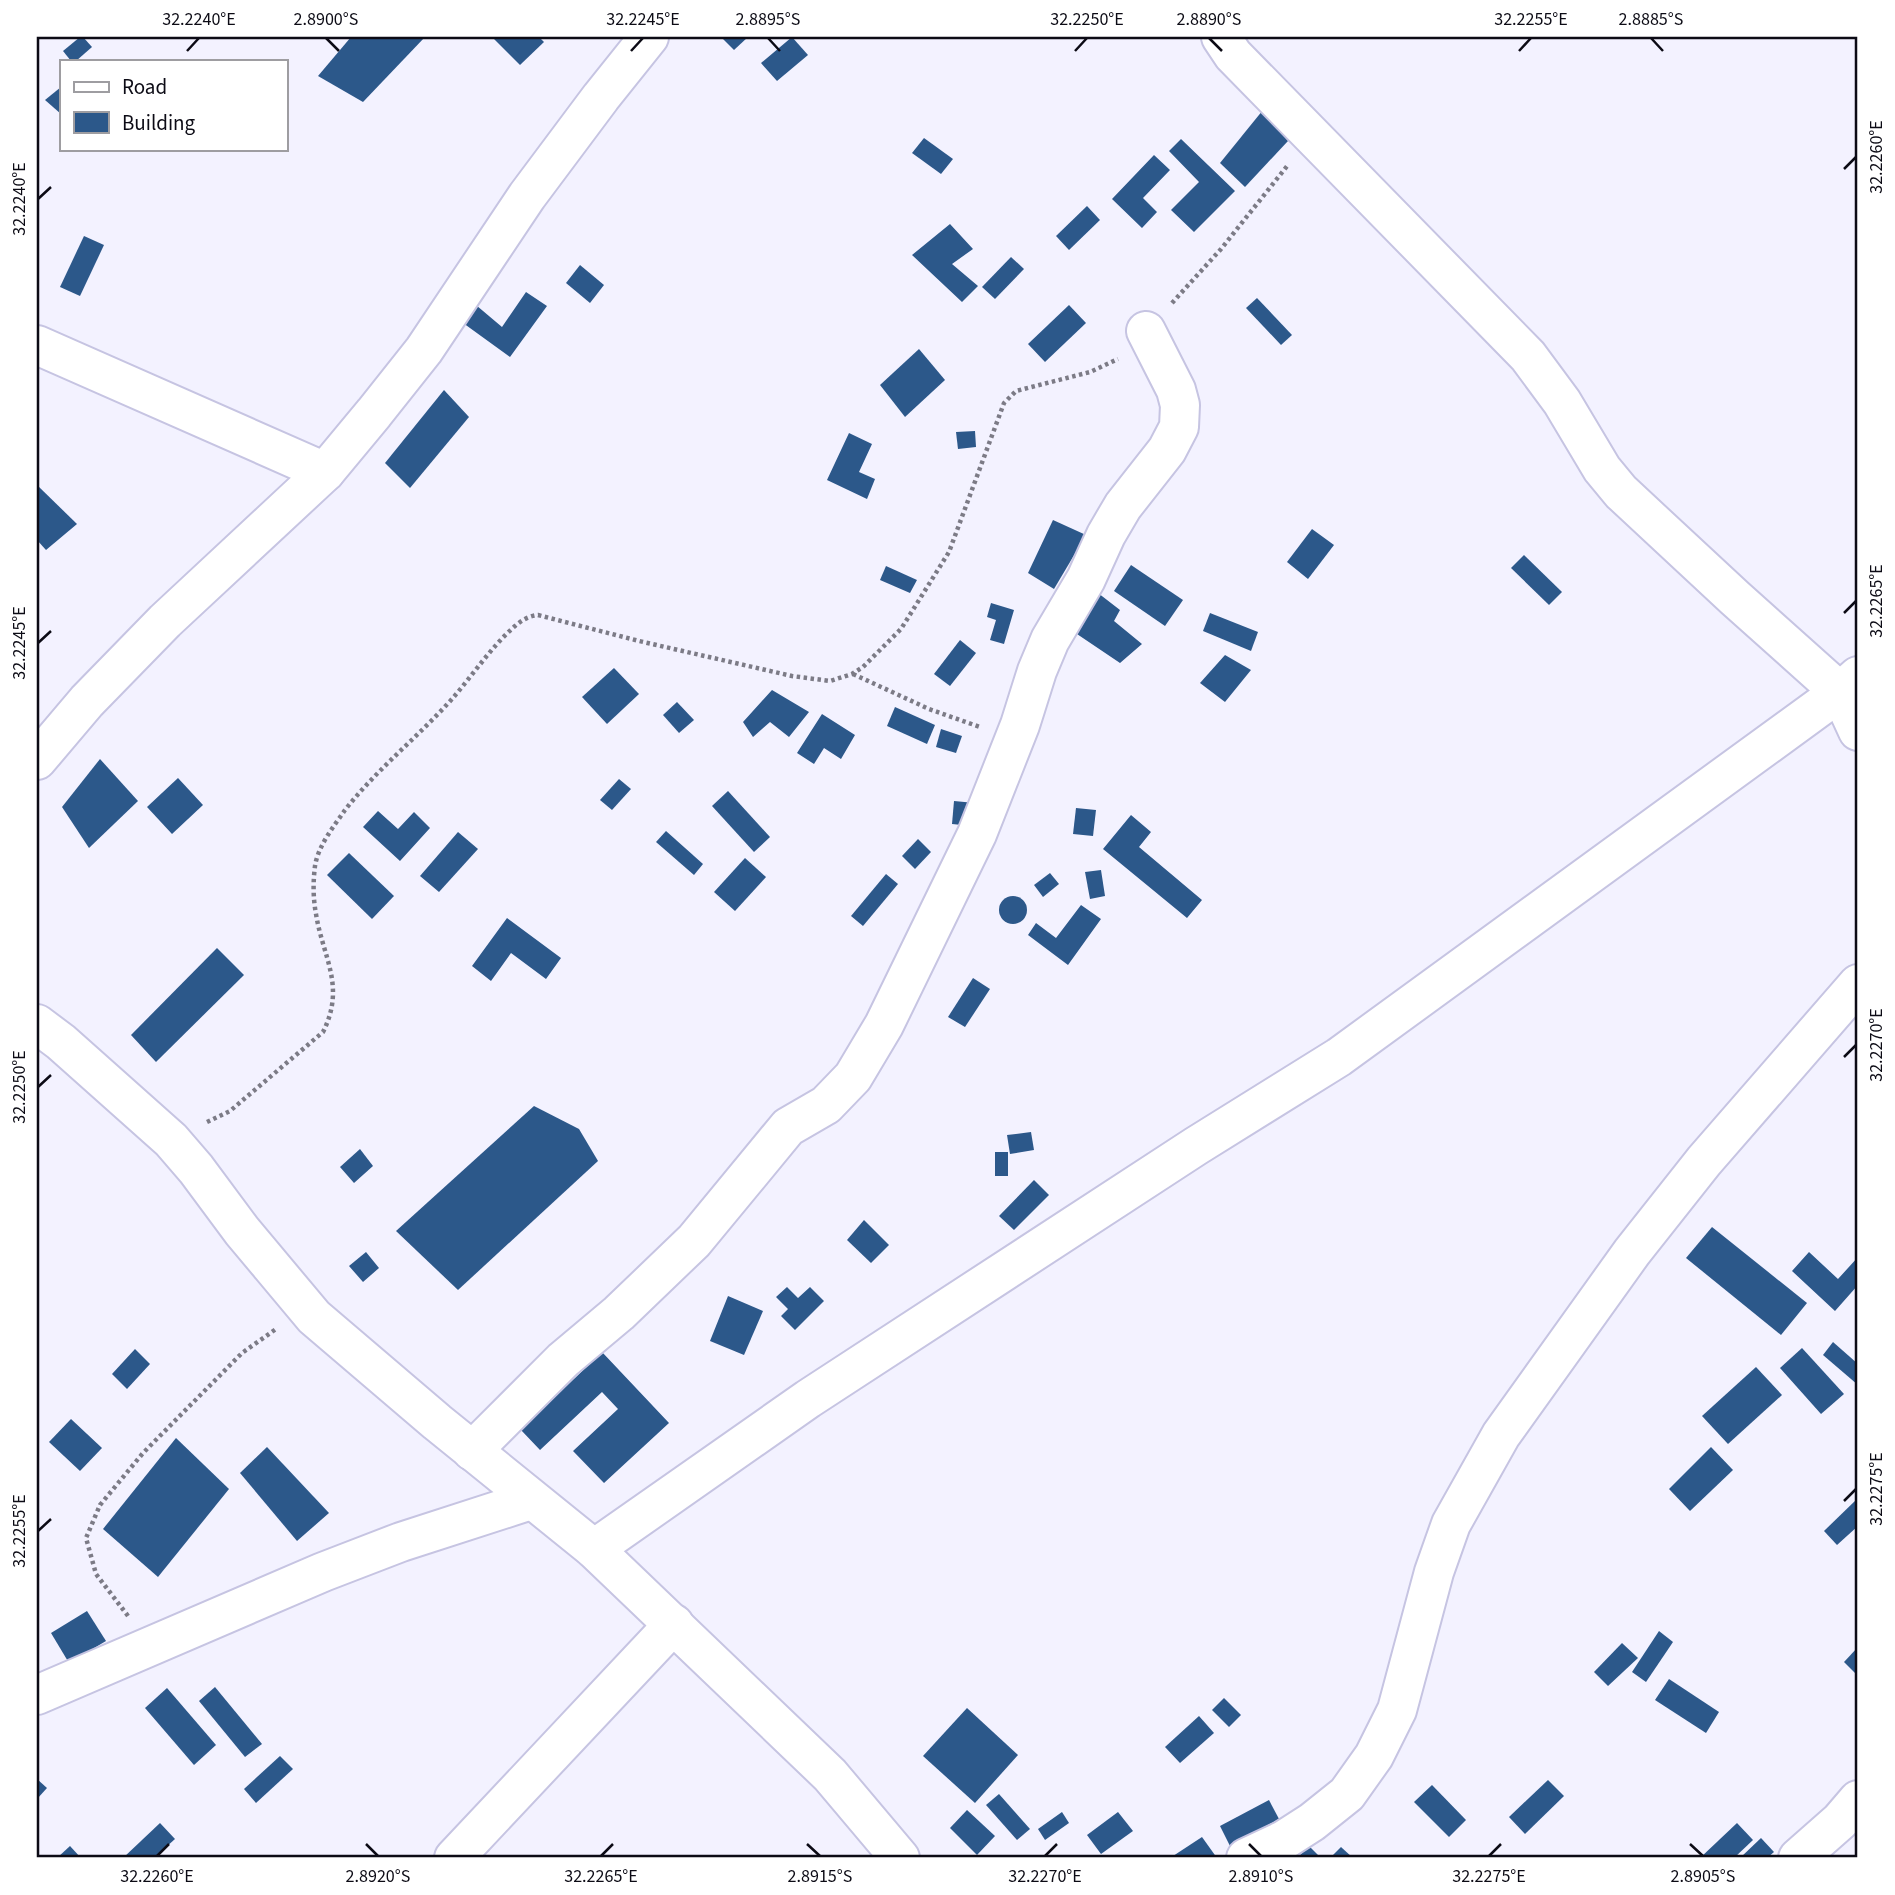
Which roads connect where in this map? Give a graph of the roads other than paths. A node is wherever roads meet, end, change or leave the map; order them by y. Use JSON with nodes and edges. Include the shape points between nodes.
{"nodes":[{"id":1,"x":649,"y":37,"type":"edge"},
{"id":2,"x":1221,"y":37,"type":"edge"},
{"id":3,"x":1146,"y":331,"type":"road end"},
{"id":4,"x":37,"y":345,"type":"edge"},
{"id":5,"x":325,"y":472,"type":"junction"},
{"id":6,"x":1849,"y":684,"type":"edge"},
{"id":7,"x":1858,"y":731,"type":"edge"},
{"id":8,"x":37,"y":760,"type":"edge"},
{"id":9,"x":1858,"y":984,"type":"edge"},
{"id":10,"x":37,"y":1024,"type":"edge"},
{"id":11,"x":472,"y":1451,"type":"junction"},
{"id":12,"x":531,"y":1500,"type":"junction"},
{"id":13,"x":594,"y":1549,"type":"junction"},
{"id":14,"x":674,"y":1624,"type":"junction"},
{"id":15,"x":37,"y":1695,"type":"edge"},
{"id":16,"x":1858,"y":1800,"type":"edge"},
{"id":17,"x":454,"y":1858,"type":"edge"},
{"id":18,"x":900,"y":1858,"type":"edge"},
{"id":19,"x":1246,"y":1858,"type":"edge"},
{"id":20,"x":1798,"y":1858,"type":"edge"}],
"edges":[{"from":1,"to":5,"type":"street","via":[[527,196],[424,350]]},
{"from":2,"to":6,"type":"street","via":[[1310,136],[1528,356],[1621,492],[1735,598]]},
{"from":3,"to":11,"type":"street","via":[[1176,390],[1179,427],[1118,516],[1050,640],[977,834],[884,1026],[853,1077],[826,1105],[788,1128],[694,1241]]},
{"from":4,"to":5,"type":"street"},
{"from":5,"to":8,"type":"street","via":[[165,621]]},
{"from":6,"to":7,"type":"street"},
{"from":6,"to":13,"type":"street","via":[[1339,1057],[808,1399]]},
{"from":9,"to":19,"type":"street","via":[[1704,1160],[1501,1435],[1451,1524],[1397,1710],[1374,1756],[1347,1794],[1312,1822]]},
{"from":10,"to":11,"type":"street","via":[[172,1140],[314,1317]]},
{"from":11,"to":12,"type":"street"},
{"from":12,"to":13,"type":"street"},
{"from":12,"to":15,"type":"street","via":[[336,1567]]},
{"from":13,"to":14,"type":"street"},
{"from":14,"to":17,"type":"street"},
{"from":14,"to":18,"type":"street","via":[[830,1775]]},
{"from":16,"to":20,"type":"street"}]}
